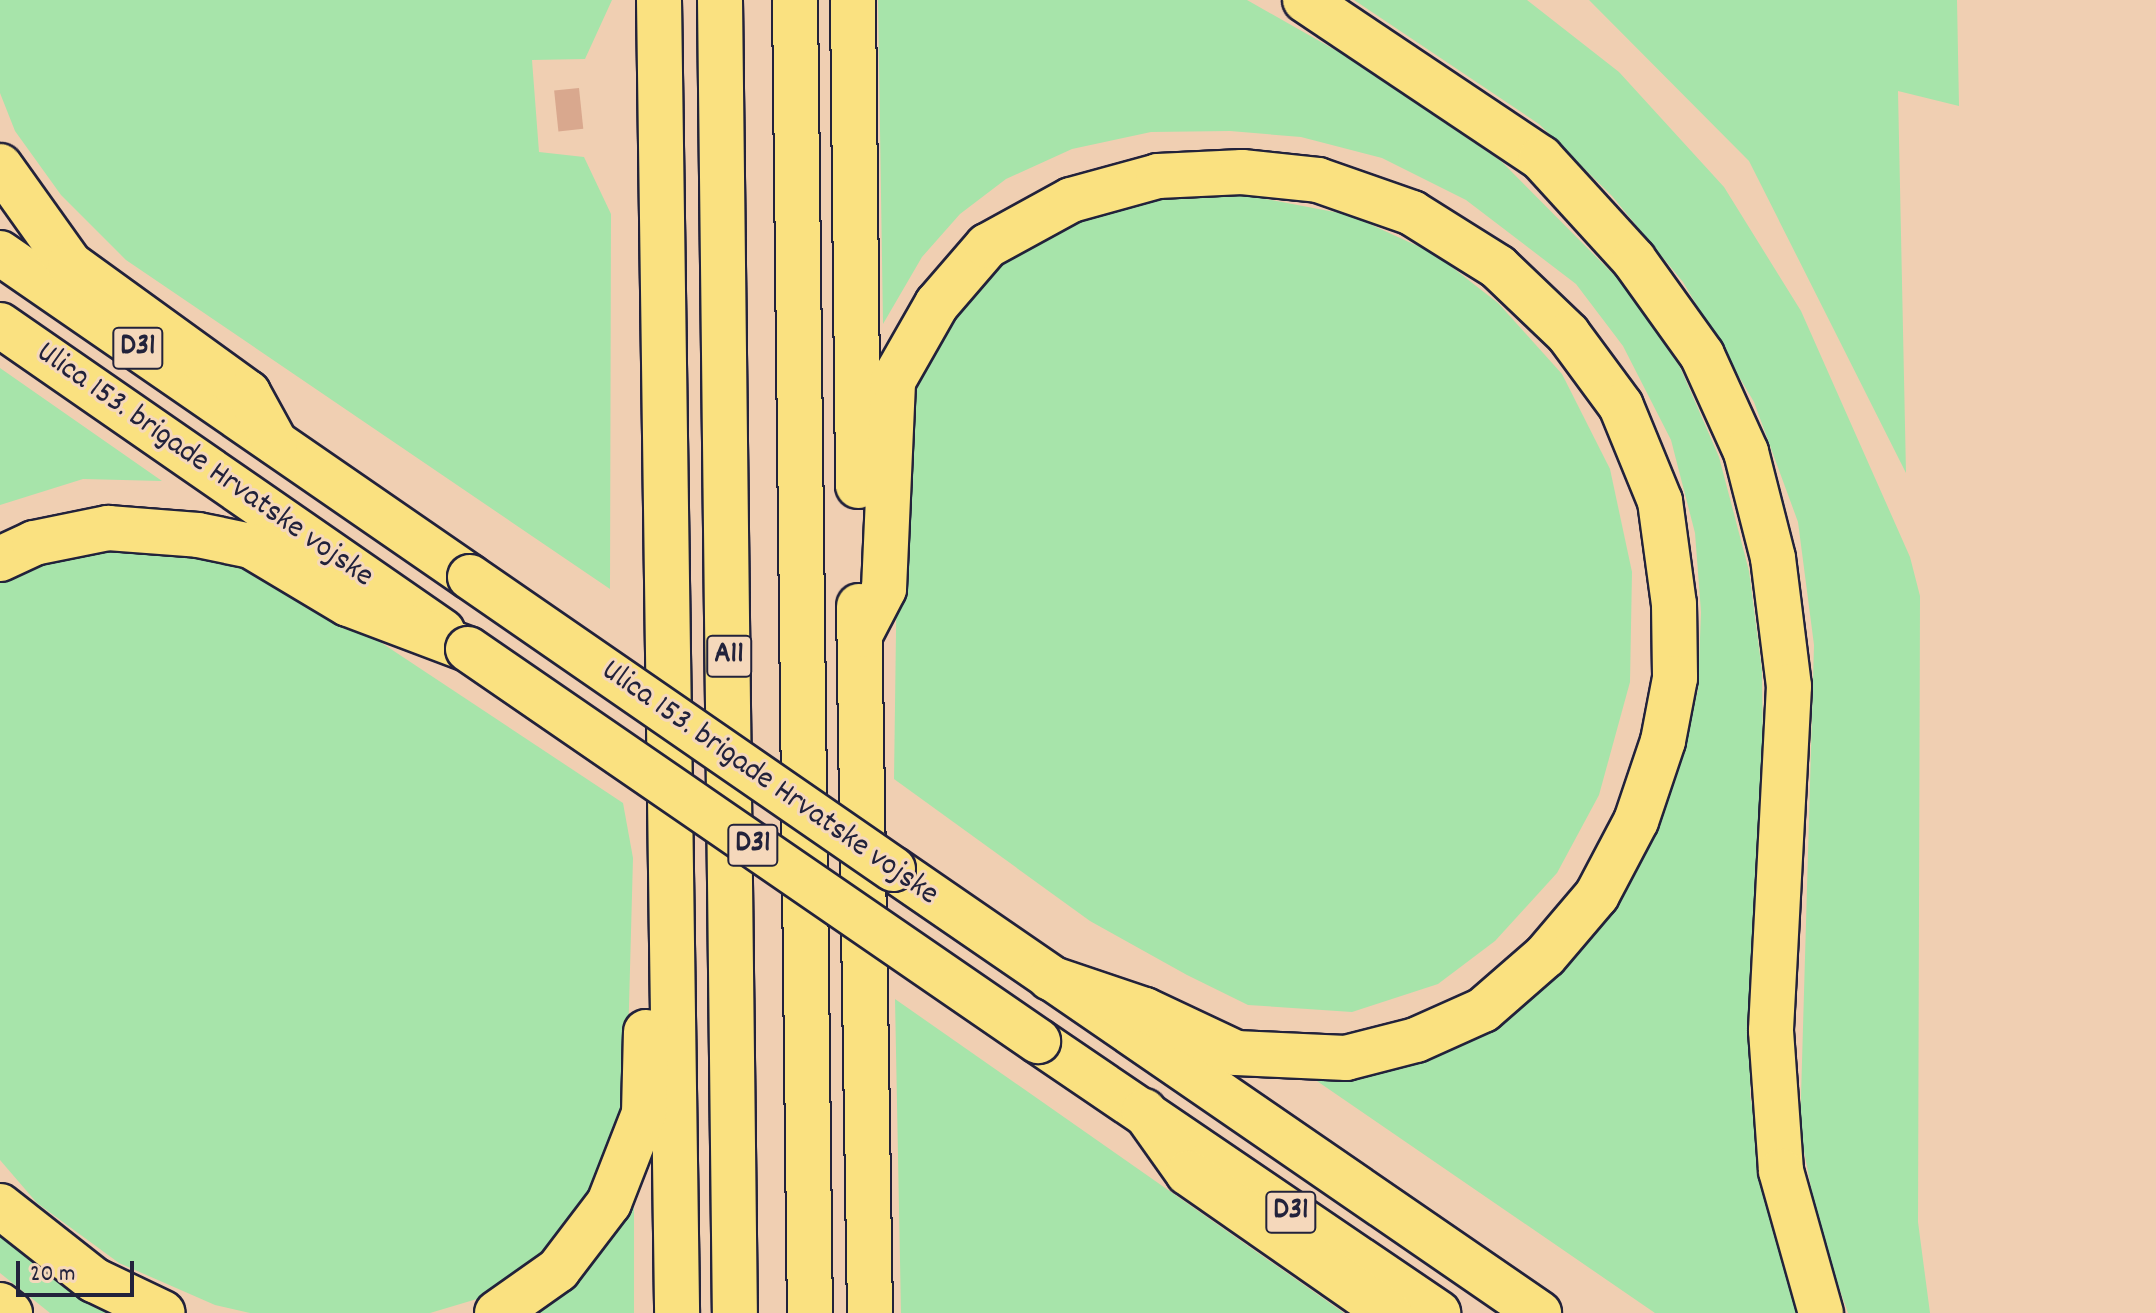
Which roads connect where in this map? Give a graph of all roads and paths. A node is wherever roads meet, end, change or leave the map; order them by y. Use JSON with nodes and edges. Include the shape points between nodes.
{"nodes":[{"id":1,"x":636,"y":0,"type":"edge"},
{"id":2,"x":659,"y":0,"type":"edge"},
{"id":3,"x":720,"y":0,"type":"edge"},
{"id":4,"x":795,"y":0,"type":"edge"},
{"id":5,"x":853,"y":0,"type":"edge"},
{"id":6,"x":1305,"y":0,"type":"edge"},
{"id":7,"x":0,"y":166,"type":"edge"},
{"id":8,"x":0,"y":253,"type":"edge"},
{"id":9,"x":0,"y":325,"type":"edge"},
{"id":10,"x":664,"y":420,"type":"junction"},
{"id":11,"x":275,"y":442,"type":"junction"},
{"id":12,"x":0,"y":559,"type":"edge"},
{"id":13,"x":860,"y":635,"type":"junction"},
{"id":14,"x":468,"y":649,"type":"junction"},
{"id":15,"x":673,"y":790,"type":"junction"},
{"id":16,"x":1050,"y":978,"type":"junction"},
{"id":17,"x":1144,"y":1111,"type":"junction"},
{"id":18,"x":0,"y":1206,"type":"edge"},
{"id":19,"x":870,"y":1261,"type":"junction"},
{"id":20,"x":0,"y":1305,"type":"edge"},
{"id":21,"x":10,"y":1313,"type":"edge"},
{"id":22,"x":163,"y":1313,"type":"edge"},
{"id":23,"x":497,"y":1313,"type":"edge"},
{"id":24,"x":677,"y":1313,"type":"edge"},
{"id":25,"x":735,"y":1313,"type":"edge"},
{"id":26,"x":810,"y":1313,"type":"edge"},
{"id":27,"x":870,"y":1313,"type":"edge"},
{"id":28,"x":889,"y":1313,"type":"edge"},
{"id":29,"x":1389,"y":1313,"type":"edge"},
{"id":30,"x":1438,"y":1313,"type":"edge"},
{"id":31,"x":1539,"y":1313,"type":"edge"},
{"id":32,"x":1821,"y":1313,"type":"edge"}],
"edges":[{"from":1,"to":10,"type":"main road","via":[[644,385]]},
{"from":2,"to":10,"type":"main road"},
{"from":3,"to":25,"type":"main road","number":"A11"},
{"from":4,"to":26,"type":"main road"},
{"from":5,"to":13,"type":"main road"},
{"from":6,"to":32,"type":"main road","via":[[1541,158],[1634,260],[1702,355],[1746,452],[1773,558],[1789,686],[1771,1031],[1781,1171]]},
{"from":7,"to":11,"type":"main road","via":[[70,264],[248,393]]},
{"from":8,"to":11,"type":"main road","name":"Ulica 153. brigade Hrvatske vojske","number":"D31"},
{"from":9,"to":14,"type":"main road","name":"Ulica 153. brigade Hrvatske vojske","number":"D31"},
{"from":10,"to":15,"type":"main road"},
{"from":11,"to":16,"type":"main road","name":"Ulica 153. brigade Hrvatske vojske","number":"D31","bridge":true},
{"from":12,"to":14,"type":"main road","via":[[34,543],[108,528],[198,535],[251,546],[348,604]]},
{"from":13,"to":16,"type":"main road","via":[[884,589],[893,381],[937,304],[987,246],[1071,200],[1158,176],[1242,172],[1318,180],[1412,213],[1498,267],[1568,334],[1621,406],[1660,501],[1674,604],[1675,678],[1663,741],[1636,821],[1597,895],[1545,956],[1483,1010],[1416,1040],[1346,1058],[1236,1053],[1145,1010]]},
{"from":13,"to":19,"type":"main road"},
{"from":14,"to":17,"type":"main road","name":"Ulica 153. brigade Hrvatske vojske","number":"D31","bridge":true},
{"from":15,"to":23,"type":"main road","via":[[650,842],[644,1113],[609,1203],[558,1270]]},
{"from":15,"to":24,"type":"main road"},
{"from":16,"to":31,"type":"main road","name":"Ulica 153. brigade Hrvatske vojske","number":"D31"},
{"from":17,"to":29,"type":"main road","via":[[1188,1173]]},
{"from":17,"to":30,"type":"main road","name":"Ulica 153. brigade Hrvatske vojske","number":"D31"},
{"from":18,"to":22,"type":"main road","via":[[94,1280]]},
{"from":19,"to":27,"type":"main road"},
{"from":19,"to":28,"type":"main road"},
{"from":20,"to":21,"type":"main road"}]}
